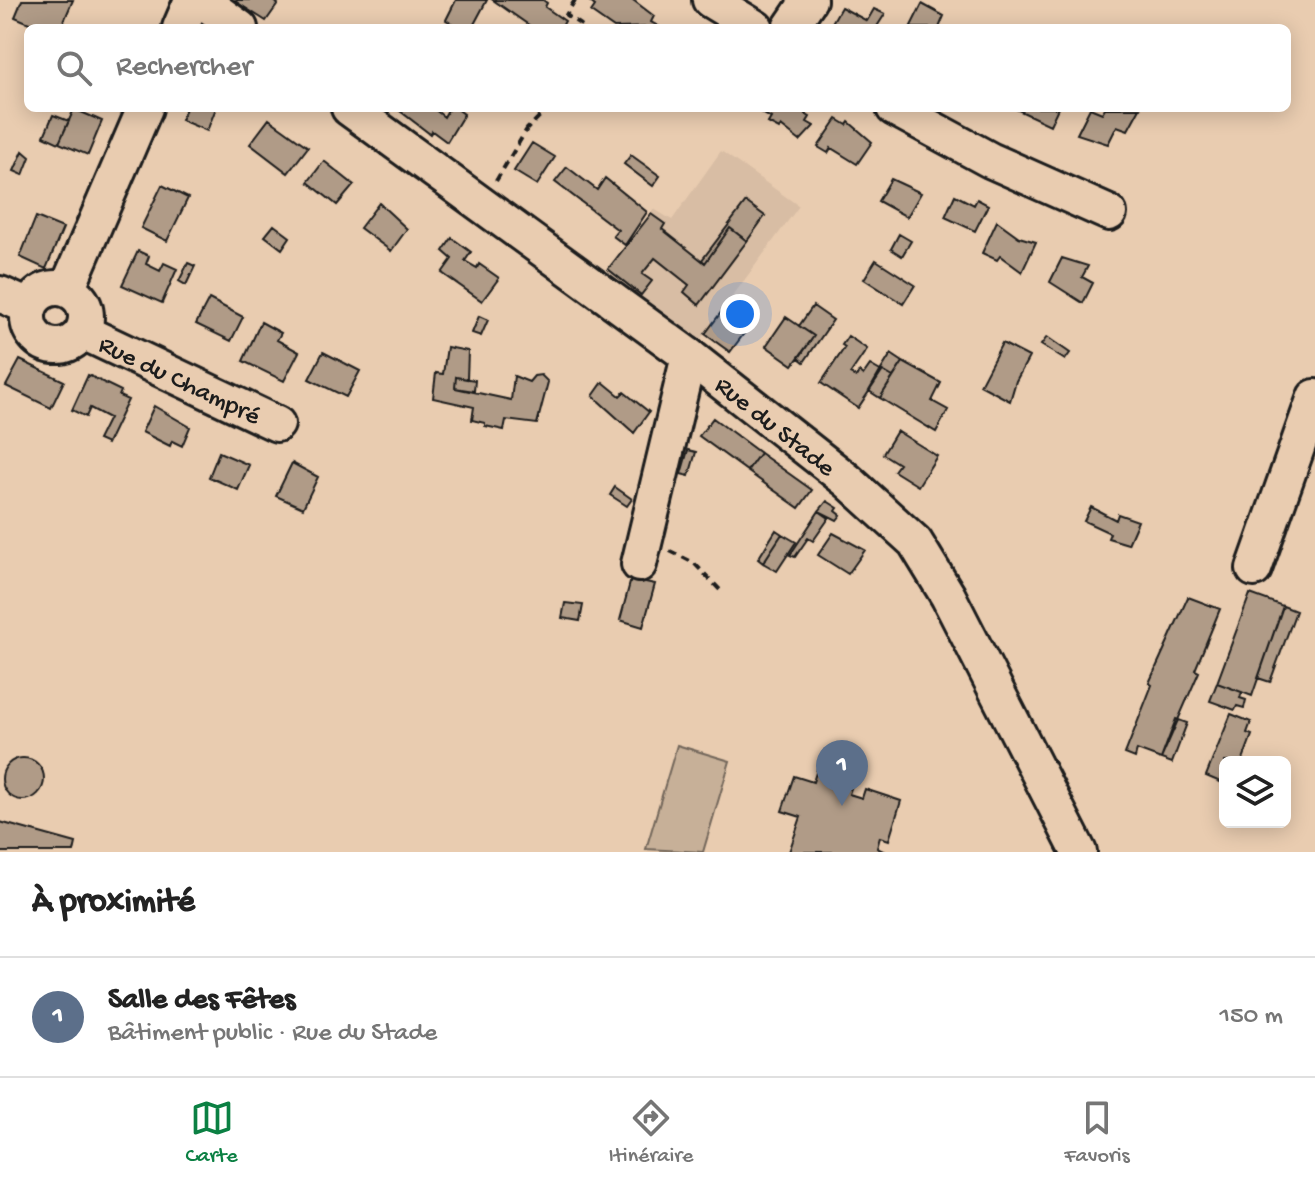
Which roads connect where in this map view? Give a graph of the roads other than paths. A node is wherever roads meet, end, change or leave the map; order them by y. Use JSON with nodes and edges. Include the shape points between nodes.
{"nodes":[{"id":1,"x":192,"y":0,"type":"edge"},
{"id":2,"x":201,"y":0,"type":"edge"},
{"id":3,"x":710,"y":0,"type":"edge"},
{"id":4,"x":809,"y":0,"type":"edge"},
{"id":5,"x":182,"y":24,"type":"edge"},
{"id":6,"x":234,"y":24,"type":"edge"},
{"id":7,"x":749,"y":24,"type":"edge"},
{"id":8,"x":793,"y":24,"type":"edge"},
{"id":9,"x":143,"y":112,"type":"edge"},
{"id":10,"x":354,"y":112,"type":"edge"},
{"id":11,"x":901,"y":112,"type":"edge"},
{"id":12,"x":1109,"y":213,"type":"dead end"},
{"id":13,"x":67,"y":289,"type":"junction"},
{"id":14,"x":15,"y":301,"type":"edge"},
{"id":15,"x":83,"y":332,"type":"junction"},
{"id":16,"x":689,"y":356,"type":"junction"},
{"id":17,"x":1315,"y":397,"type":"edge"},
{"id":18,"x":277,"y":424,"type":"dead end"},
{"id":19,"x":642,"y":551,"type":"road end"},
{"id":20,"x":1254,"y":569,"type":"dead end"},
{"id":21,"x":1079,"y":852,"type":"edge"}],
"edges":[{"from":1,"to":5,"type":"street"},
{"from":2,"to":6,"type":"street"},
{"from":3,"to":7,"type":"street"},
{"from":4,"to":8,"type":"street"},
{"from":9,"to":13,"type":"street"},
{"from":10,"to":16,"type":"street","name":"Rue du Stade"},
{"from":11,"to":12,"type":"street","via":[[990,160]]},
{"from":13,"to":14,"type":"street","via":[[52,288]]},
{"from":13,"to":15,"type":"street","via":[[80,300],[86,316]]},
{"from":14,"to":15,"type":"street","via":[[37,340],[53,347],[70,344]]},
{"from":15,"to":18,"type":"street","name":"Rue du Champré"},
{"from":16,"to":19,"type":"street"},
{"from":16,"to":21,"type":"street","name":"Rue du Stade","via":[[848,481],[915,542]]},
{"from":17,"to":20,"type":"street"}]}
